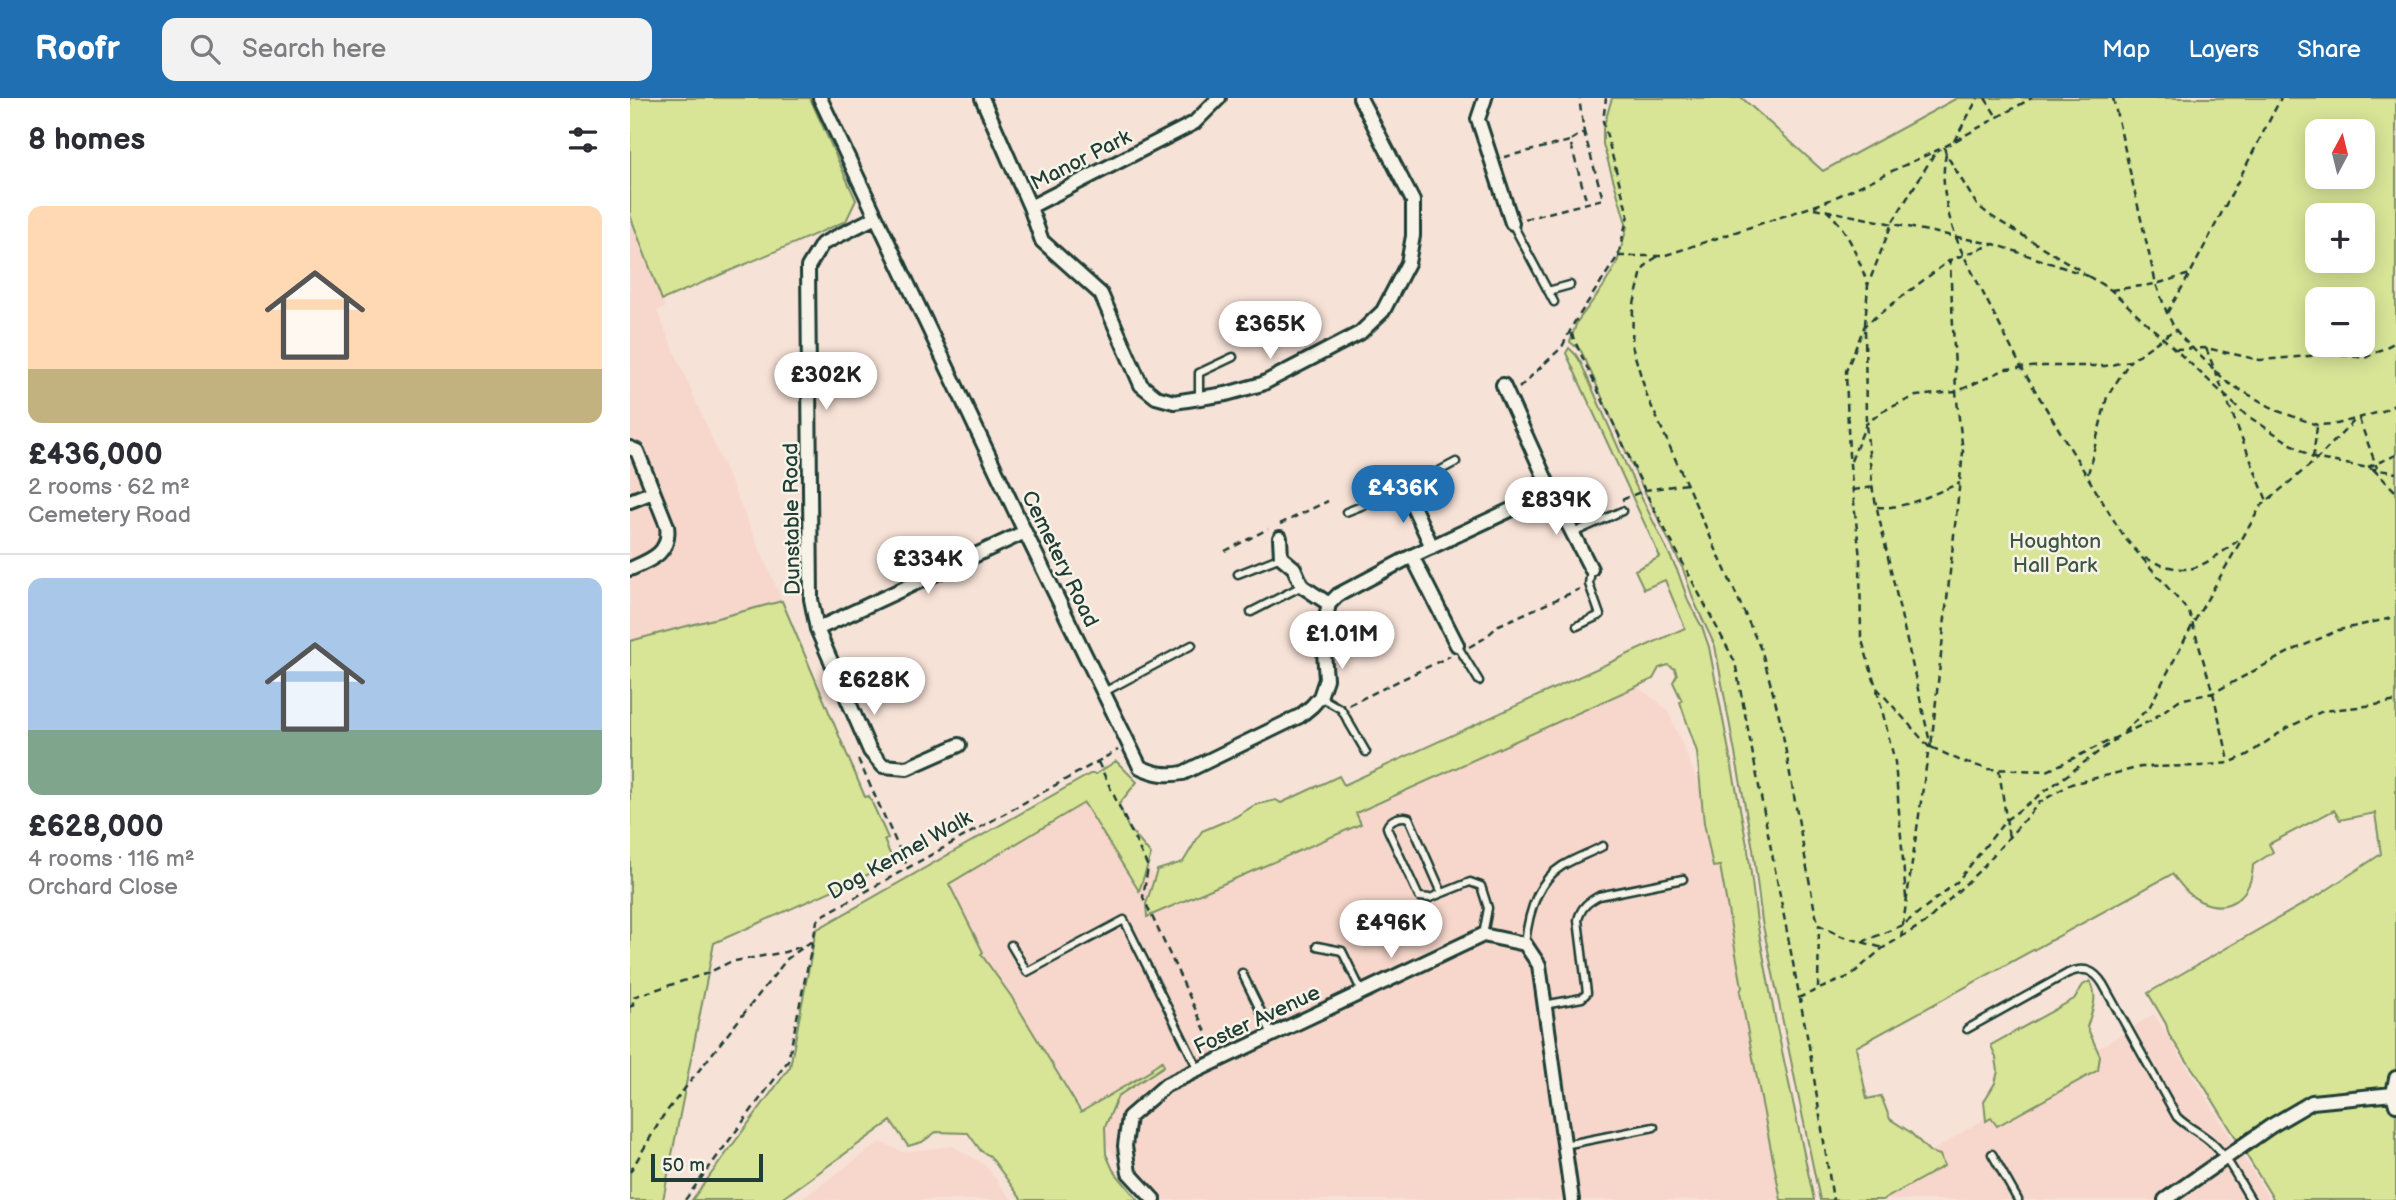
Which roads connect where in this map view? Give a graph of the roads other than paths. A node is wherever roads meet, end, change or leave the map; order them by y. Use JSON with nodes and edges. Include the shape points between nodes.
{"nodes":[{"id":1,"x":820,"y":98,"type":"edge"},
{"id":2,"x":982,"y":98,"type":"edge"},
{"id":3,"x":1219,"y":98,"type":"edge"},
{"id":4,"x":1360,"y":98,"type":"edge"},
{"id":5,"x":1485,"y":98,"type":"edge"},
{"id":6,"x":1030,"y":207,"type":"junction"},
{"id":7,"x":876,"y":217,"type":"junction"},
{"id":8,"x":1512,"y":223,"type":"joint"},
{"id":9,"x":1570,"y":285,"type":"dead end"},
{"id":10,"x":1548,"y":291,"type":"junction"},
{"id":11,"x":1554,"y":302,"type":"dead end"},
{"id":12,"x":1233,"y":356,"type":"dead end"},
{"id":13,"x":1503,"y":385,"type":"dead end"},
{"id":14,"x":1199,"y":399,"type":"junction"},
{"id":15,"x":630,"y":448,"type":"edge"},
{"id":16,"x":1455,"y":462,"type":"dead end"},
{"id":17,"x":1405,"y":489,"type":"junction"},
{"id":18,"x":1551,"y":491,"type":"junction"},
{"id":19,"x":653,"y":492,"type":"junction"},
{"id":20,"x":630,"y":501,"type":"edge"},
{"id":21,"x":1622,"y":511,"type":"dead end"},
{"id":22,"x":1346,"y":512,"type":"dead end"},
{"id":23,"x":1025,"y":532,"type":"junction"},
{"id":24,"x":1573,"y":533,"type":"junction"},
{"id":25,"x":1280,"y":538,"type":"dead end"},
{"id":26,"x":1432,"y":547,"type":"junction"},
{"id":27,"x":1412,"y":556,"type":"junction"},
{"id":28,"x":1281,"y":557,"type":"junction"},
{"id":29,"x":630,"y":569,"type":"edge"},
{"id":30,"x":1591,"y":569,"type":"joint"},
{"id":31,"x":1238,"y":575,"type":"dead end"},
{"id":32,"x":1302,"y":586,"type":"junction"},
{"id":33,"x":1329,"y":604,"type":"junction"},
{"id":34,"x":1251,"y":612,"type":"dead end"},
{"id":35,"x":1577,"y":626,"type":"dead end"},
{"id":36,"x":817,"y":629,"type":"junction"},
{"id":37,"x":1192,"y":645,"type":"dead end"},
{"id":38,"x":1457,"y":645,"type":"joint"},
{"id":39,"x":1479,"y":681,"type":"dead end"},
{"id":40,"x":1102,"y":693,"type":"junction"},
{"id":41,"x":1320,"y":697,"type":"junction"},
{"id":42,"x":959,"y":746,"type":"dead end"},
{"id":43,"x":1366,"y":752,"type":"dead end"},
{"id":44,"x":1603,"y":846,"type":"dead end"},
{"id":45,"x":1683,"y":879,"type":"dead end"},
{"id":46,"x":1442,"y":893,"type":"junction"},
{"id":47,"x":1483,"y":935,"type":"junction"},
{"id":48,"x":1525,"y":944,"type":"junction"},
{"id":49,"x":1012,"y":945,"type":"dead end"},
{"id":50,"x":1317,"y":946,"type":"dead end"},
{"id":51,"x":1242,"y":973,"type":"dead end"},
{"id":52,"x":1362,"y":992,"type":"junction"},
{"id":53,"x":1544,"y":1005,"type":"junction"},
{"id":54,"x":1967,"y":1029,"type":"dead end"},
{"id":55,"x":1272,"y":1034,"type":"junction"},
{"id":56,"x":1198,"y":1069,"type":"junction"},
{"id":57,"x":2396,"y":1078,"type":"edge"},
{"id":58,"x":2395,"y":1099,"type":"edge"},
{"id":59,"x":1654,"y":1127,"type":"dead end"},
{"id":60,"x":1564,"y":1145,"type":"junction"},
{"id":61,"x":1992,"y":1154,"type":"dead end"},
{"id":62,"x":2226,"y":1158,"type":"junction"},
{"id":63,"x":1154,"y":1200,"type":"edge"},
{"id":64,"x":1572,"y":1200,"type":"edge"},
{"id":65,"x":2018,"y":1200,"type":"edge"},
{"id":66,"x":2165,"y":1200,"type":"edge"},
{"id":67,"x":2251,"y":1200,"type":"edge"}],
"edges":[{"from":1,"to":7,"type":"street","name":"Cemetery Road"},
{"from":2,"to":6,"type":"street"},
{"from":3,"to":6,"type":"street","name":"Manor Park","via":[[1194,123]]},
{"from":4,"to":14,"type":"street","name":"Manor Park","via":[[1413,201],[1408,263],[1388,302],[1360,333],[1262,384]]},
{"from":5,"to":8,"type":"street","via":[[1478,119]]},
{"from":6,"to":14,"type":"street","name":"Manor Park","via":[[1042,241],[1101,294],[1141,385],[1156,397],[1174,402]]},
{"from":7,"to":23,"type":"street","name":"Cemetery Road"},
{"from":7,"to":36,"type":"street","name":"Dunstable Road","via":[[822,244],[808,267],[811,599]]},
{"from":8,"to":10,"type":"lane"},
{"from":9,"to":10,"type":"lane"},
{"from":10,"to":11,"type":"lane"},
{"from":12,"to":14,"type":"lane","via":[[1199,373]]},
{"from":13,"to":18,"type":"street"},
{"from":15,"to":19,"type":"street","via":[[637,451]]},
{"from":16,"to":17,"type":"lane"},
{"from":17,"to":22,"type":"lane"},
{"from":17,"to":26,"type":"street"},
{"from":18,"to":24,"type":"street"},
{"from":18,"to":26,"type":"street"},
{"from":19,"to":20,"type":"street"},
{"from":19,"to":29,"type":"street","via":[[667,526],[665,546],[654,559]]},
{"from":21,"to":24,"type":"lane"},
{"from":23,"to":36,"type":"street"},
{"from":23,"to":40,"type":"street","name":"Cemetery Road"},
{"from":24,"to":30,"type":"street"},
{"from":25,"to":28,"type":"street"},
{"from":26,"to":27,"type":"street"},
{"from":27,"to":33,"type":"street","via":[[1350,587]]},
{"from":27,"to":38,"type":"street"},
{"from":28,"to":31,"type":"lane"},
{"from":28,"to":32,"type":"street","via":[[1294,568]]},
{"from":30,"to":35,"type":"lane","via":[[1589,584],[1600,615]]},
{"from":32,"to":33,"type":"street"},
{"from":32,"to":34,"type":"lane"},
{"from":33,"to":41,"type":"street","via":[[1322,639],[1326,679]]},
{"from":36,"to":42,"type":"street","name":"Dunstable Road","via":[[870,751],[883,766],[907,768]]},
{"from":37,"to":40,"type":"lane"},
{"from":38,"to":39,"type":"lane"},
{"from":40,"to":41,"type":"street","name":"Cemetery Road","via":[[1140,767],[1170,775],[1183,773],[1300,716]]},
{"from":41,"to":43,"type":"lane","via":[[1341,709]]},
{"from":44,"to":48,"type":"lane","via":[[1552,874],[1532,906]]},
{"from":45,"to":53,"type":"lane","via":[[1587,902],[1578,920],[1587,993]]},
{"from":46,"to":46,"type":"lane","via":[[1419,897],[1388,830],[1391,821],[1409,818]]},
{"from":46,"to":47,"type":"lane","via":[[1470,882],[1481,886],[1488,900]]},
{"from":47,"to":48,"type":"street"},
{"from":47,"to":52,"type":"street","name":"Foster Avenue"},
{"from":48,"to":53,"type":"street","via":[[1539,965]]},
{"from":49,"to":56,"type":"lane","via":[[1027,972],[1124,920]]},
{"from":50,"to":52,"type":"lane","via":[[1342,951]]},
{"from":51,"to":55,"type":"lane"},
{"from":52,"to":55,"type":"street","name":"Foster Avenue"},
{"from":53,"to":60,"type":"street"},
{"from":54,"to":62,"type":"lane","via":[[2068,973],[2088,969],[2098,975],[2178,1116]]},
{"from":55,"to":56,"type":"street","name":"Foster Avenue"},
{"from":56,"to":63,"type":"street","name":"Foster Avenue","via":[[1166,1085],[1129,1117],[1125,1146],[1129,1173]]},
{"from":57,"to":58,"type":"street"},
{"from":58,"to":62,"type":"street","via":[[2312,1102]]},
{"from":59,"to":60,"type":"lane"},
{"from":60,"to":64,"type":"street"},
{"from":61,"to":65,"type":"lane"},
{"from":62,"to":66,"type":"street"},
{"from":62,"to":67,"type":"lane"}]}
